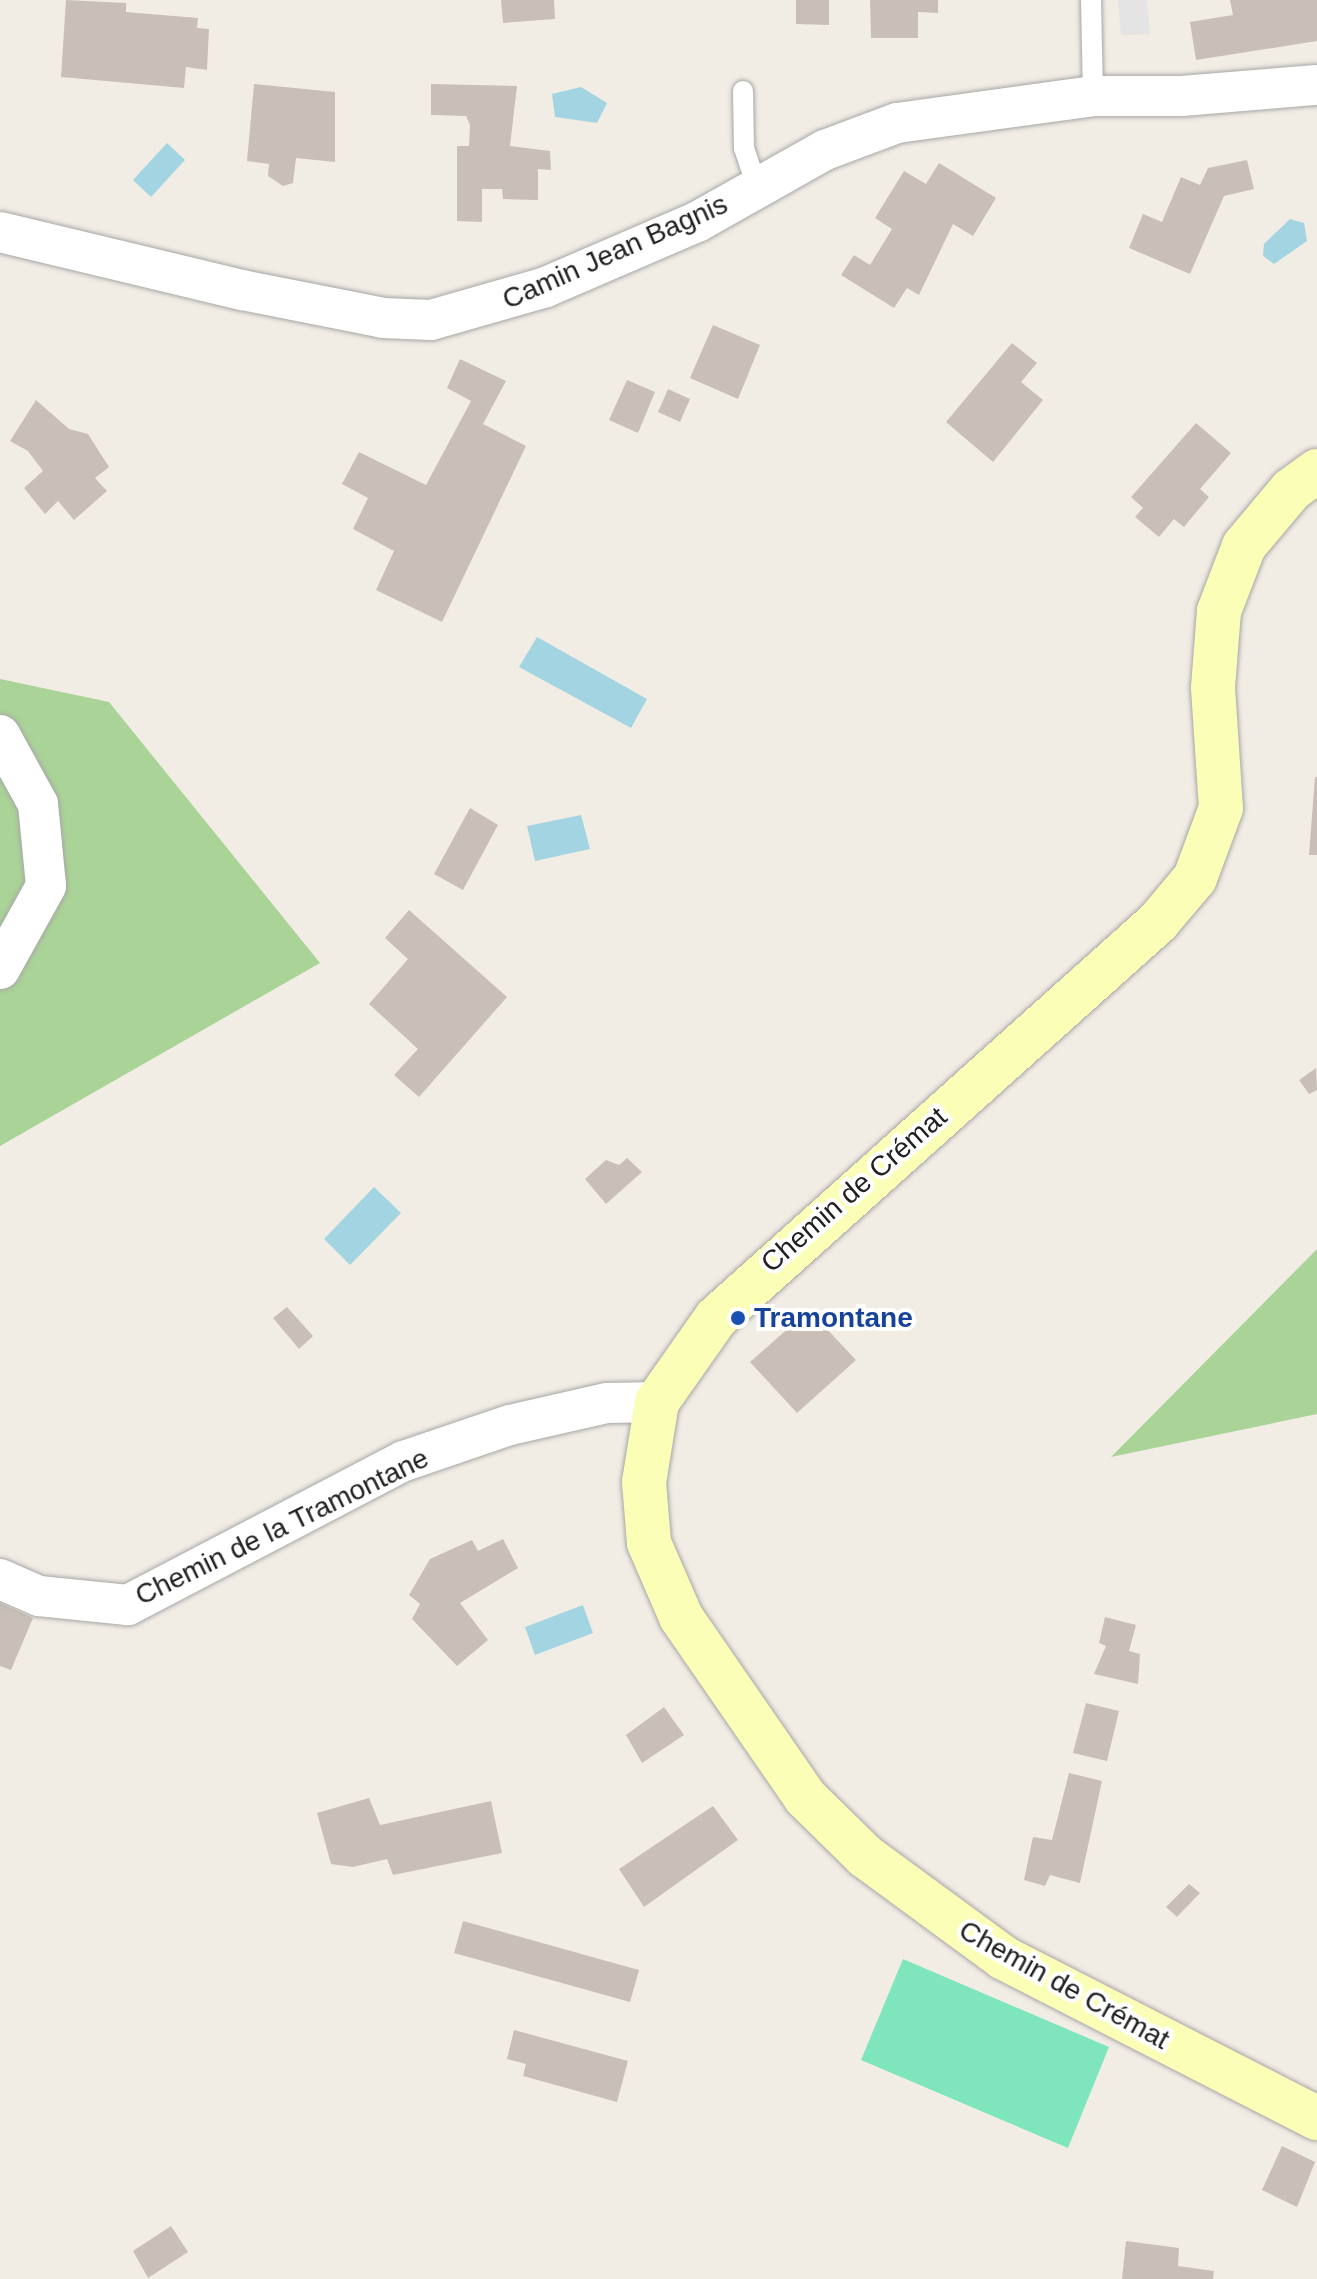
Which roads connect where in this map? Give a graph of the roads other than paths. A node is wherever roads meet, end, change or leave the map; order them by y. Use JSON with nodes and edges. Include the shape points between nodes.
{"nodes":[{"id":1,"x":1091,"y":0,"type":"edge"},
{"id":2,"x":1317,"y":85,"type":"edge"},
{"id":3,"x":743,"y":91,"type":"dead end"},
{"id":4,"x":1093,"y":96,"type":"junction"},
{"id":5,"x":757,"y":187,"type":"junction"},
{"id":6,"x":0,"y":232,"type":"edge"},
{"id":7,"x":1317,"y":471,"type":"edge"},
{"id":8,"x":0,"y":735,"type":"edge"},
{"id":9,"x":0,"y":969,"type":"edge"},
{"id":10,"x":657,"y":1402,"type":"junction"},
{"id":11,"x":0,"y":1579,"type":"edge"},
{"id":12,"x":1317,"y":2118,"type":"edge"}],
"edges":[{"from":1,"to":4,"type":"lane"},
{"from":2,"to":4,"type":"street","name":"Camin Jean Bagnis","via":[[1182,96]]},
{"from":3,"to":5,"type":"lane","via":[[744,148]]},
{"from":4,"to":5,"type":"street","name":"Camin Jean Bagnis","via":[[897,123]]},
{"from":5,"to":6,"type":"street","name":"Camin Jean Bagnis","via":[[697,222],[514,301],[431,320],[383,318],[242,290]]},
{"from":7,"to":10,"type":"street","name":"Chemin de Crémat","via":[[1291,490],[1244,546],[1219,611],[1213,688],[1221,808],[1195,878],[1158,922],[751,1281],[698,1338]]},
{"from":8,"to":9,"type":"street","via":[[38,804],[46,886]]},
{"from":10,"to":11,"type":"street","name":"Chemin de la Tramontane","via":[[579,1409],[404,1461],[128,1605],[39,1596]]},
{"from":10,"to":12,"type":"street","name":"Chemin de Crémat","via":[[645,1513],[664,1584],[805,1797],[865,1856],[1004,1958]]}]}
